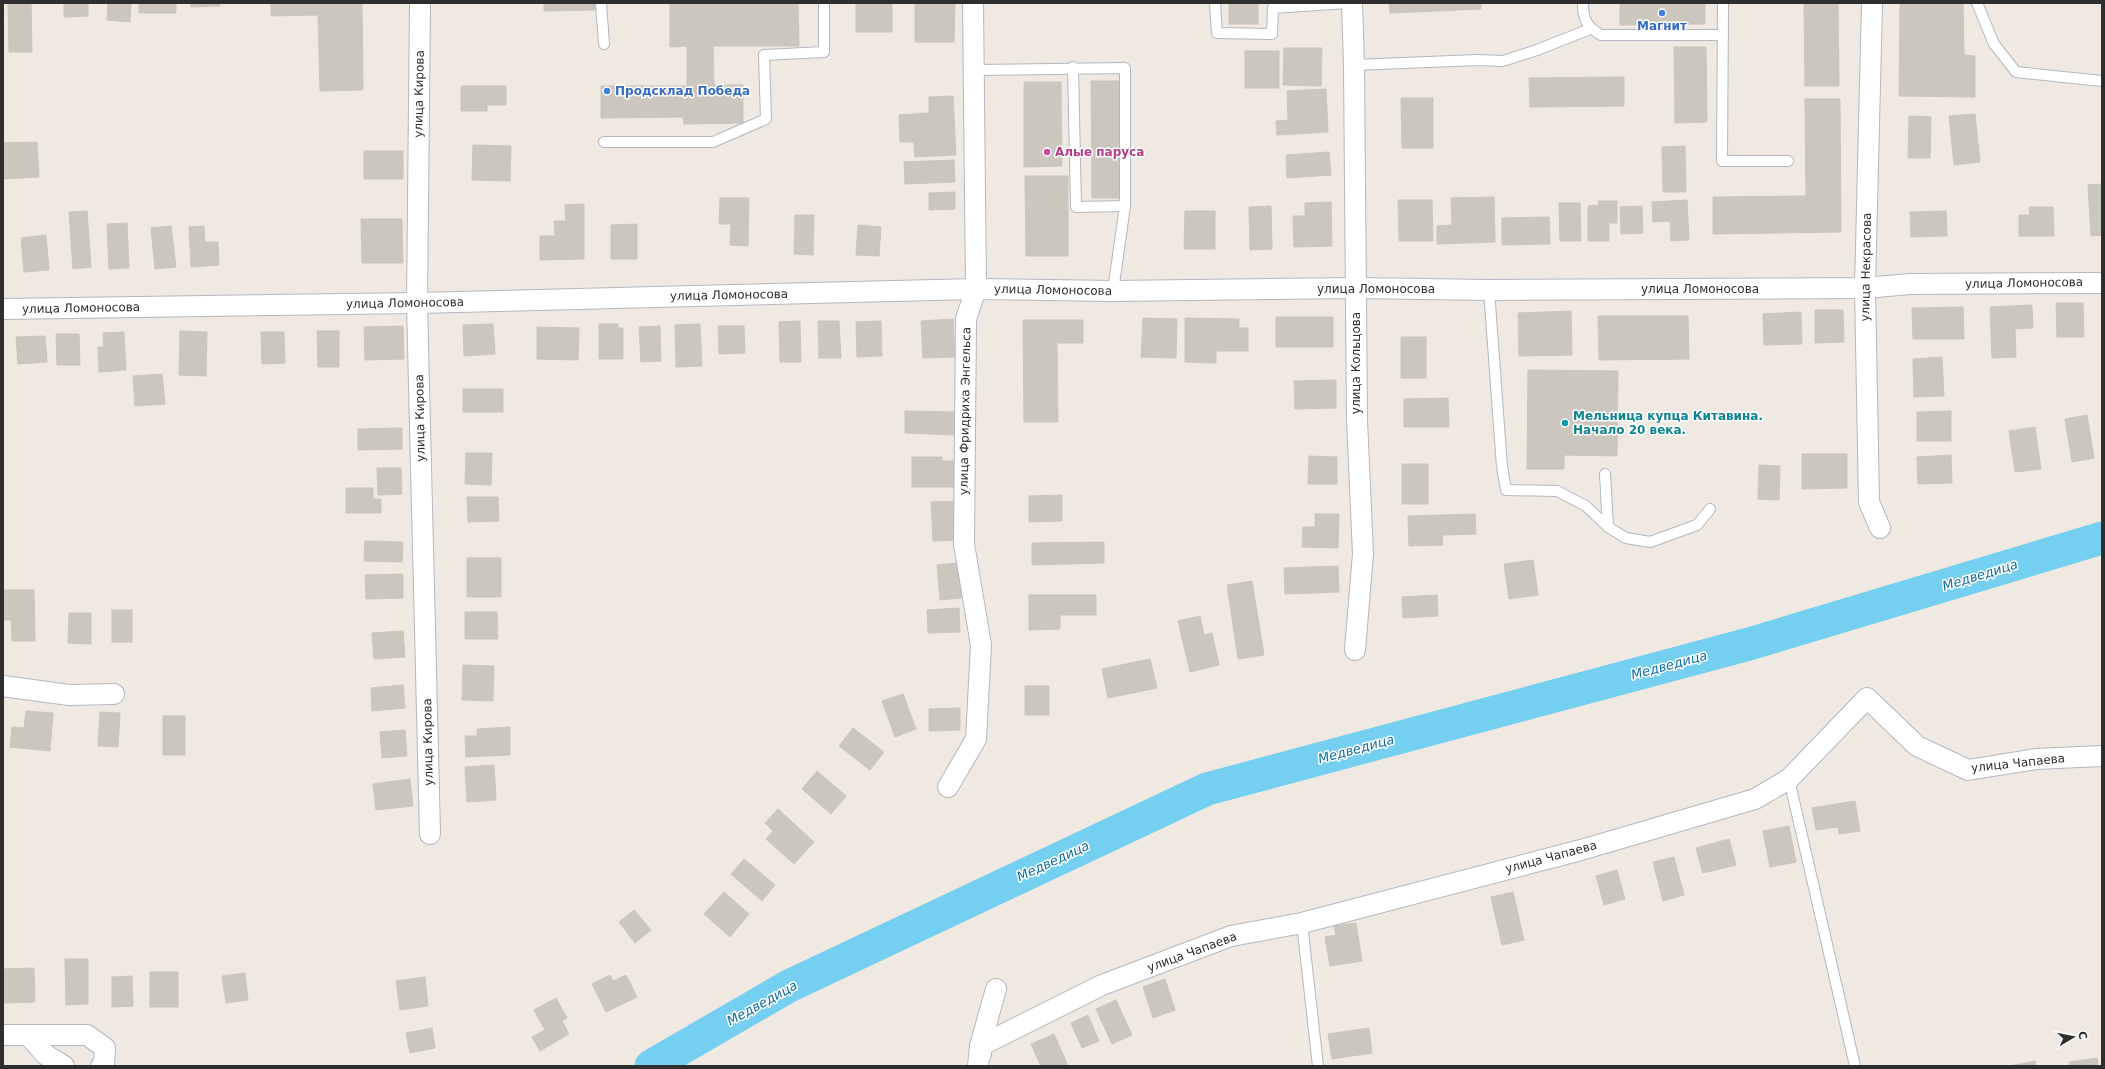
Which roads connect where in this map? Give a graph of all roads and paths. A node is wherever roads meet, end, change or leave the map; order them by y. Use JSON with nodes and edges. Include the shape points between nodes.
{"nodes":[{"id":1,"x":420,"y":3,"type":"edge"},
{"id":2,"x":601,"y":3,"type":"edge"},
{"id":3,"x":824,"y":3,"type":"edge"},
{"id":4,"x":973,"y":3,"type":"edge"},
{"id":5,"x":1215,"y":3,"type":"edge"},
{"id":6,"x":1348,"y":3,"type":"edge"},
{"id":7,"x":1352,"y":3,"type":"edge"},
{"id":8,"x":1583,"y":3,"type":"edge"},
{"id":9,"x":1723,"y":3,"type":"edge"},
{"id":10,"x":1872,"y":3,"type":"edge"},
{"id":11,"x":1977,"y":3,"type":"edge"},
{"id":12,"x":1590,"y":29,"type":"junction"},
{"id":13,"x":1723,"y":35,"type":"junction"},
{"id":14,"x":604,"y":44,"type":"dead end"},
{"id":15,"x":1354,"y":65,"type":"junction"},
{"id":16,"x":1073,"y":67,"type":"junction"},
{"id":17,"x":975,"y":70,"type":"junction"},
{"id":18,"x":2102,"y":81,"type":"edge"},
{"id":19,"x":604,"y":142,"type":"dead end"},
{"id":20,"x":1788,"y":161,"type":"dead end"},
{"id":21,"x":1125,"y":206,"type":"junction"},
{"id":22,"x":2102,"y":283,"type":"edge"},
{"id":23,"x":1356,"y":288,"type":"junction"},
{"id":24,"x":1864,"y":288,"type":"junction"},
{"id":25,"x":976,"y":289,"type":"junction"},
{"id":26,"x":1489,"y":290,"type":"junction"},
{"id":27,"x":1113,"y":291,"type":"junction"},
{"id":28,"x":417,"y":303,"type":"junction"},
{"id":29,"x":3,"y":309,"type":"edge"},
{"id":30,"x":1605,"y":474,"type":"dead end"},
{"id":31,"x":1710,"y":509,"type":"dead end"},
{"id":32,"x":1608,"y":527,"type":"junction"},
{"id":33,"x":1880,"y":528,"type":"dead end"},
{"id":34,"x":1355,"y":650,"type":"dead end"},
{"id":35,"x":3,"y":686,"type":"edge"},
{"id":36,"x":114,"y":694,"type":"dead end"},
{"id":37,"x":2102,"y":756,"type":"edge"},
{"id":38,"x":1789,"y":779,"type":"junction"},
{"id":39,"x":948,"y":787,"type":"dead end"},
{"id":40,"x":430,"y":834,"type":"dead end"},
{"id":41,"x":1302,"y":923,"type":"junction"},
{"id":42,"x":996,"y":988,"type":"dead end"},
{"id":43,"x":3,"y":1035,"type":"edge"},
{"id":44,"x":28,"y":1035,"type":"junction"},
{"id":45,"x":980,"y":1046,"type":"junction"},
{"id":46,"x":64,"y":1066,"type":"edge"},
{"id":47,"x":101,"y":1066,"type":"edge"},
{"id":48,"x":978,"y":1066,"type":"edge"},
{"id":49,"x":983,"y":1066,"type":"edge"},
{"id":50,"x":1318,"y":1066,"type":"edge"},
{"id":51,"x":1855,"y":1066,"type":"edge"}],
"edges":[{"from":1,"to":28,"type":"street","name":"улица Кирова"},
{"from":2,"to":14,"type":"lane"},
{"from":3,"to":19,"type":"lane","via":[[824,52],[764,55],[766,120],[713,142]]},
{"from":4,"to":17,"type":"street","name":"улица Фридриха Энгельса"},
{"from":5,"to":6,"type":"lane","via":[[1216,33],[1272,34],[1273,8]]},
{"from":7,"to":15,"type":"street","name":"улица Кольцова"},
{"from":8,"to":12,"type":"lane","via":[[1583,12]]},
{"from":9,"to":13,"type":"lane"},
{"from":10,"to":24,"type":"street","name":"улица Некрасова"},
{"from":11,"to":18,"type":"lane","via":[[1994,44],[2016,72]]},
{"from":12,"to":13,"type":"lane","via":[[1601,35]]},
{"from":12,"to":15,"type":"lane","via":[[1503,61]]},
{"from":13,"to":20,"type":"lane","via":[[1722,161]]},
{"from":15,"to":23,"type":"street","name":"улица Кольцова"},
{"from":16,"to":17,"type":"lane"},
{"from":16,"to":21,"type":"lane","via":[[1076,207]]},
{"from":16,"to":21,"type":"lane","via":[[1125,68]]},
{"from":17,"to":25,"type":"street","name":"улица Фридриха Энгельса"},
{"from":21,"to":27,"type":"lane"},
{"from":22,"to":24,"type":"street","name":"улица Ломоносова","via":[[1910,284]]},
{"from":23,"to":26,"type":"street","name":"улица Ломоносова"},
{"from":23,"to":27,"type":"street","name":"улица Ломоносова"},
{"from":23,"to":34,"type":"street","name":"улица Кольцова","via":[[1357,420],[1363,554]]},
{"from":24,"to":26,"type":"street","name":"улица Ломоносова"},
{"from":24,"to":33,"type":"street","name":"улица Некрасова","via":[[1869,502]]},
{"from":25,"to":27,"type":"street","name":"улица Ломоносова"},
{"from":25,"to":28,"type":"street","name":"улица Ломоносова"},
{"from":25,"to":39,"type":"street","name":"улица Фридриха Энгельса","via":[[966,319],[964,544],[981,645],[976,739]]},
{"from":26,"to":32,"type":"lane","via":[[1502,467],[1506,490],[1557,491],[1586,506]]},
{"from":28,"to":29,"type":"street","name":"улица Ломоносова"},
{"from":28,"to":40,"type":"street","name":"улица Кирова"},
{"from":30,"to":32,"type":"lane"},
{"from":31,"to":32,"type":"lane","via":[[1697,525],[1650,542],[1626,538]]},
{"from":35,"to":36,"type":"street","via":[[69,695]]},
{"from":37,"to":38,"type":"street","name":"улица Чапаева","via":[[2036,759],[1968,770],[1917,746],[1867,698]]},
{"from":38,"to":41,"type":"street","name":"улица Чапаева","via":[[1755,799],[1740,804],[1581,850]]},
{"from":38,"to":51,"type":"lane"},
{"from":41,"to":45,"type":"street","name":"улица Чапаева","via":[[1231,936],[1102,985]]},
{"from":41,"to":50,"type":"lane"},
{"from":42,"to":45,"type":"street"},
{"from":43,"to":44,"type":"street"},
{"from":44,"to":46,"type":"street","via":[[46,1056]]},
{"from":44,"to":47,"type":"street","via":[[87,1035],[105,1048],[104,1064]]},
{"from":45,"to":48,"type":"street"},
{"from":45,"to":49,"type":"street"}]}
